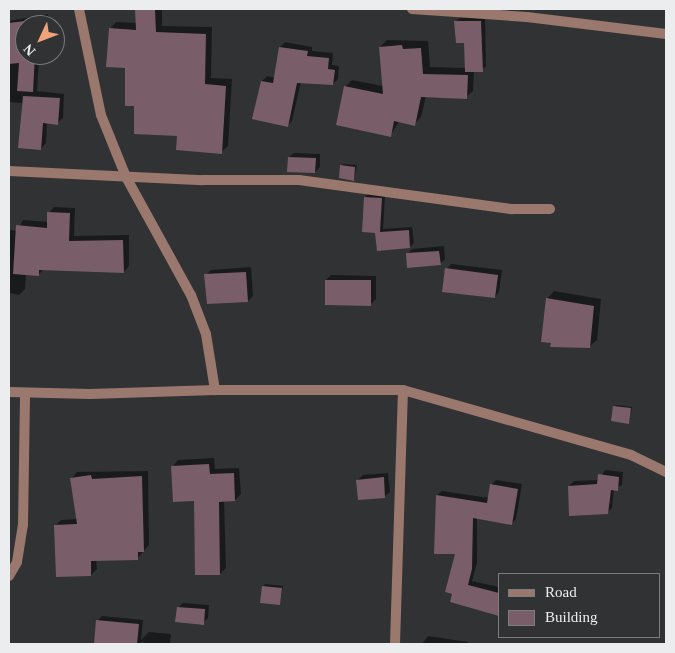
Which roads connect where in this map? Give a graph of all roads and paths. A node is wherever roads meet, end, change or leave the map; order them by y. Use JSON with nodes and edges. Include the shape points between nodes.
{"nodes":[{"id":1,"x":79,"y":9,"type":"edge"},
{"id":2,"x":412,"y":9,"type":"edge"},
{"id":3,"x":666,"y":34,"type":"edge"},
{"id":4,"x":9,"y":171,"type":"edge"},
{"id":5,"x":126,"y":177,"type":"junction"},
{"id":6,"x":550,"y":209,"type":"dead end"},
{"id":7,"x":215,"y":390,"type":"junction"},
{"id":8,"x":403,"y":390,"type":"junction"},
{"id":9,"x":9,"y":392,"type":"edge"},
{"id":10,"x":25,"y":394,"type":"junction"},
{"id":11,"x":666,"y":472,"type":"edge"},
{"id":12,"x":9,"y":576,"type":"edge"},
{"id":13,"x":395,"y":644,"type":"edge"}],
"edges":[{"from":1,"to":5,"type":"street","via":[[101,116]]},
{"from":2,"to":3,"type":"street","via":[[527,17]]},
{"from":4,"to":5,"type":"street"},
{"from":5,"to":6,"type":"street","via":[[299,180],[512,209]]},
{"from":5,"to":7,"type":"street","via":[[191,295],[206,334]]},
{"from":7,"to":8,"type":"street"},
{"from":7,"to":10,"type":"street"},
{"from":8,"to":11,"type":"street","via":[[631,455]]},
{"from":8,"to":13,"type":"street"},
{"from":9,"to":10,"type":"street"},
{"from":10,"to":12,"type":"street","via":[[23,525],[17,562]]}]}
